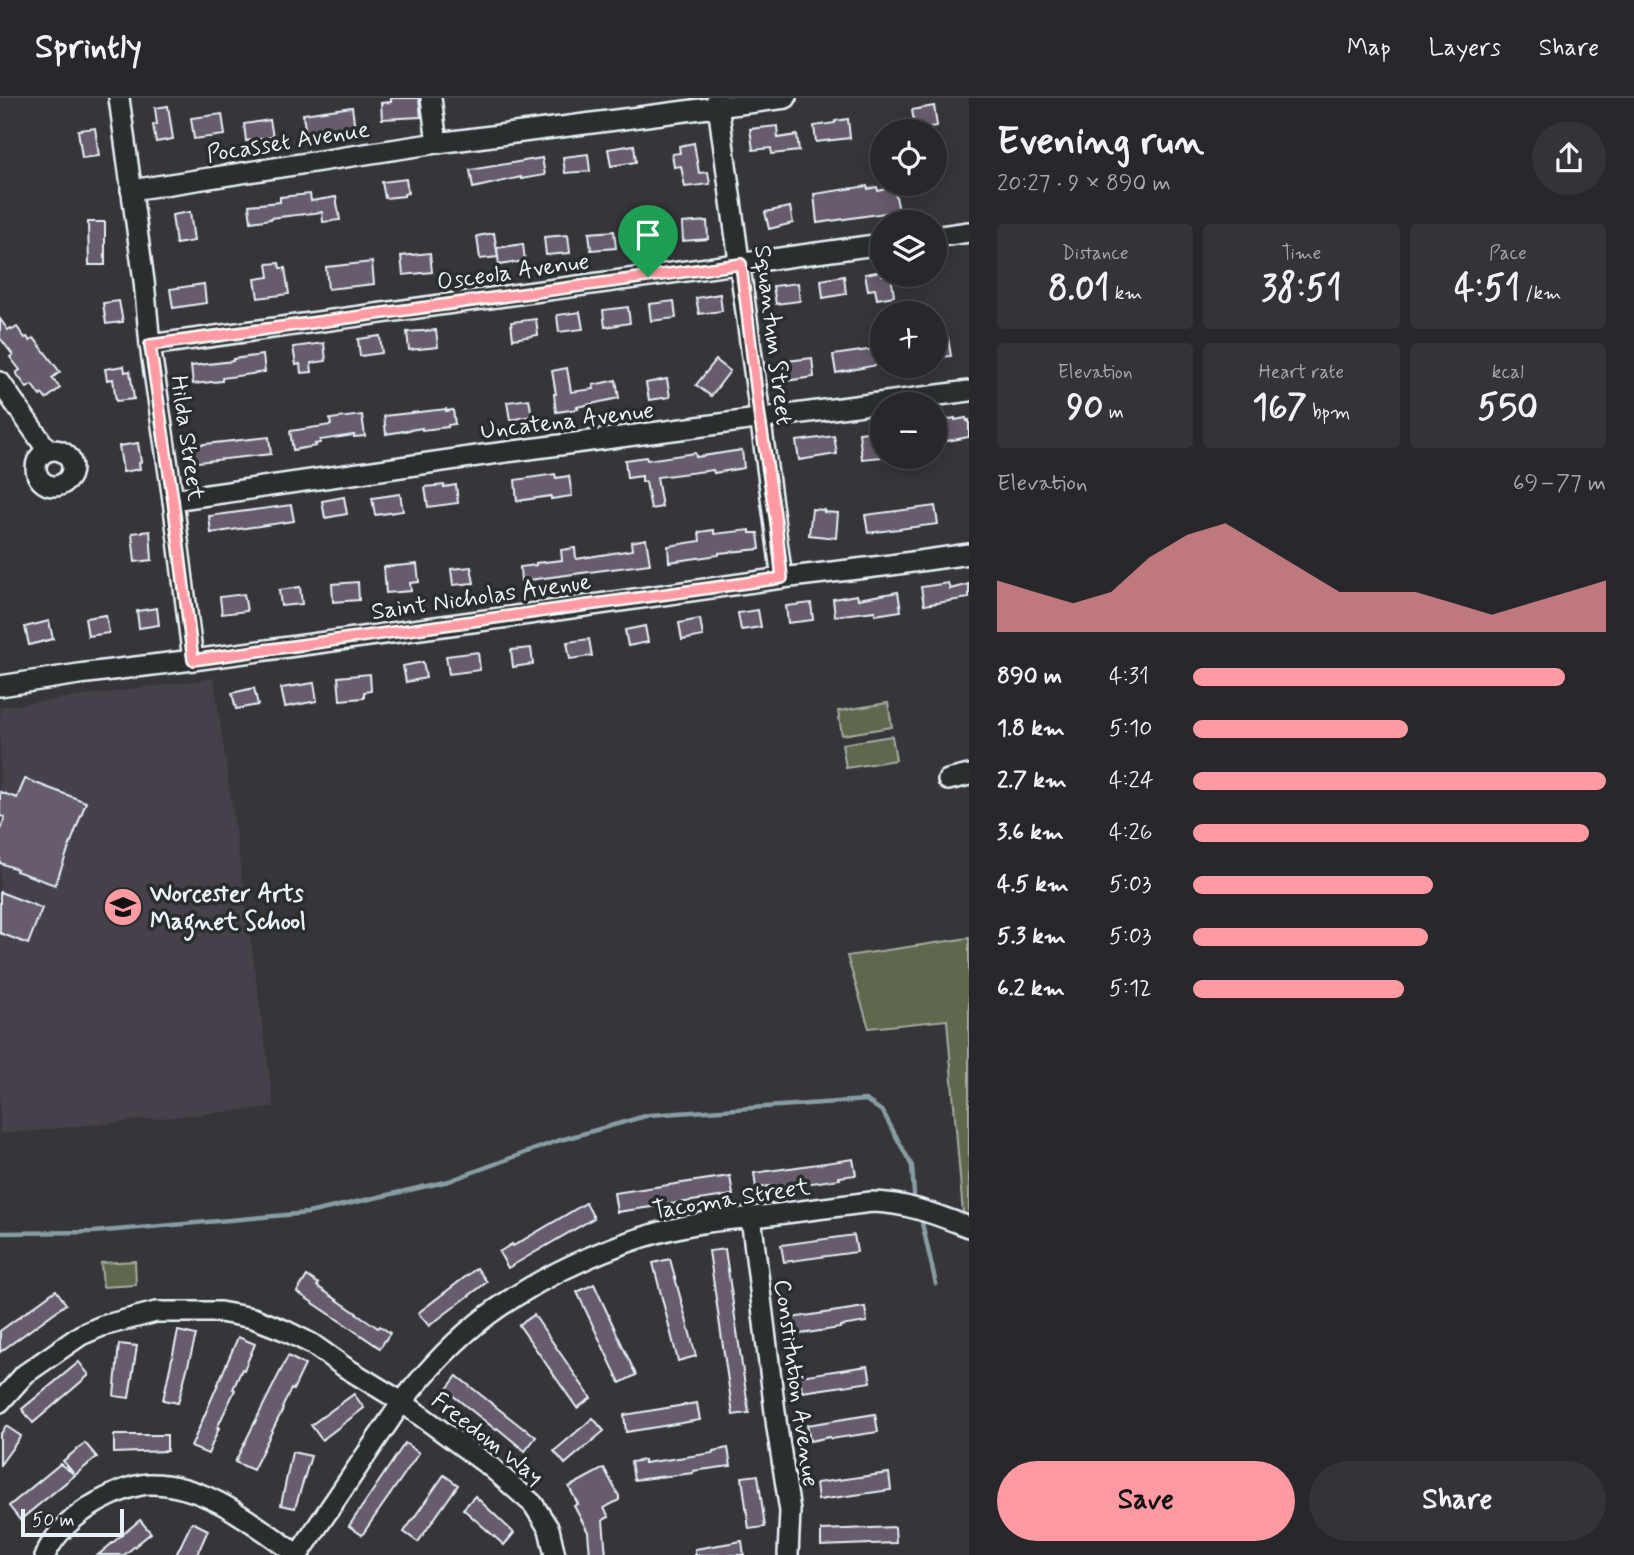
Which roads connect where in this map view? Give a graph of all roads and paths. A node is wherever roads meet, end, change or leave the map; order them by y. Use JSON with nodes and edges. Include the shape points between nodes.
{"nodes":[{"id":1,"x":119,"y":98,"type":"edge"},
{"id":2,"x":432,"y":98,"type":"edge"},
{"id":3,"x":786,"y":98,"type":"edge"},
{"id":4,"x":718,"y":103,"type":"edge"},
{"id":5,"x":437,"y":143,"type":"junction"},
{"id":6,"x":131,"y":190,"type":"junction"},
{"id":7,"x":969,"y":232,"type":"edge"},
{"id":8,"x":947,"y":235,"type":"edge"},
{"id":9,"x":870,"y":246,"type":"edge"},
{"id":10,"x":741,"y":264,"type":"junction"},
{"id":11,"x":150,"y":345,"type":"junction"},
{"id":12,"x":0,"y":383,"type":"edge"},
{"id":13,"x":969,"y":391,"type":"edge"},
{"id":14,"x":760,"y":419,"type":"junction"},
{"id":15,"x":48,"y":451,"type":"dead end"},
{"id":16,"x":173,"y":500,"type":"junction"},
{"id":17,"x":969,"y":554,"type":"edge"},
{"id":18,"x":782,"y":578,"type":"junction"},
{"id":19,"x":193,"y":660,"type":"junction"},
{"id":20,"x":0,"y":686,"type":"edge"},
{"id":21,"x":969,"y":775,"type":"edge"},
{"id":22,"x":948,"y":780,"type":"dead end"},
{"id":23,"x":751,"y":1217,"type":"junction"},
{"id":24,"x":969,"y":1227,"type":"edge"},
{"id":25,"x":0,"y":1402,"type":"edge"},
{"id":26,"x":402,"y":1402,"type":"junction"},
{"id":27,"x":45,"y":1555,"type":"edge"},
{"id":28,"x":298,"y":1555,"type":"edge"},
{"id":29,"x":555,"y":1555,"type":"edge"},
{"id":30,"x":788,"y":1555,"type":"edge"}],
"edges":[{"from":1,"to":6,"type":"street","name":"Hilda Street"},
{"from":2,"to":5,"type":"street"},
{"from":3,"to":4,"type":"street","name":"Pocasset Avenue"},
{"from":4,"to":5,"type":"street","name":"Pocasset Avenue"},
{"from":4,"to":10,"type":"street","name":"Squantum Street"},
{"from":5,"to":6,"type":"street","name":"Pocasset Avenue"},
{"from":6,"to":11,"type":"street","name":"Hilda Street"},
{"from":7,"to":8,"type":"street"},
{"from":9,"to":10,"type":"street","name":"Osceola Avenue"},
{"from":10,"to":11,"type":"street","name":"Osceola Avenue"},
{"from":10,"to":14,"type":"street","name":"Squantum Street"},
{"from":11,"to":16,"type":"street","name":"Hilda Street"},
{"from":12,"to":15,"type":"street"},
{"from":13,"to":14,"type":"street","name":"Uncatena Avenue"},
{"from":14,"to":16,"type":"street","name":"Uncatena Avenue"},
{"from":14,"to":18,"type":"street","name":"Squantum Street"},
{"from":16,"to":19,"type":"street","name":"Hilda Street"},
{"from":17,"to":18,"type":"street","name":"Saint Nicholas Avenue"},
{"from":18,"to":19,"type":"street","name":"Saint Nicholas Avenue"},
{"from":19,"to":20,"type":"street","name":"Saint Nicholas Avenue"},
{"from":21,"to":22,"type":"street"},
{"from":23,"to":24,"type":"street","name":"Tacoma Street","via":[[882,1202]]},
{"from":23,"to":26,"type":"street","name":"Tacoma Street","via":[[677,1229],[573,1264],[487,1315],[441,1356]]},
{"from":23,"to":30,"type":"street","name":"Constitution Avenue","via":[[790,1511]]},
{"from":25,"to":26,"type":"street","name":"Freedom Way","via":[[25,1374],[81,1335],[143,1315],[185,1311],[253,1318],[284,1330]]},
{"from":26,"to":28,"type":"street","name":"Tacoma Street"},
{"from":26,"to":29,"type":"street","name":"Freedom Way","via":[[533,1504],[549,1529]]},
{"from":27,"to":28,"type":"street","via":[[56,1535],[94,1504],[149,1484],[188,1489],[216,1501]]}]}
